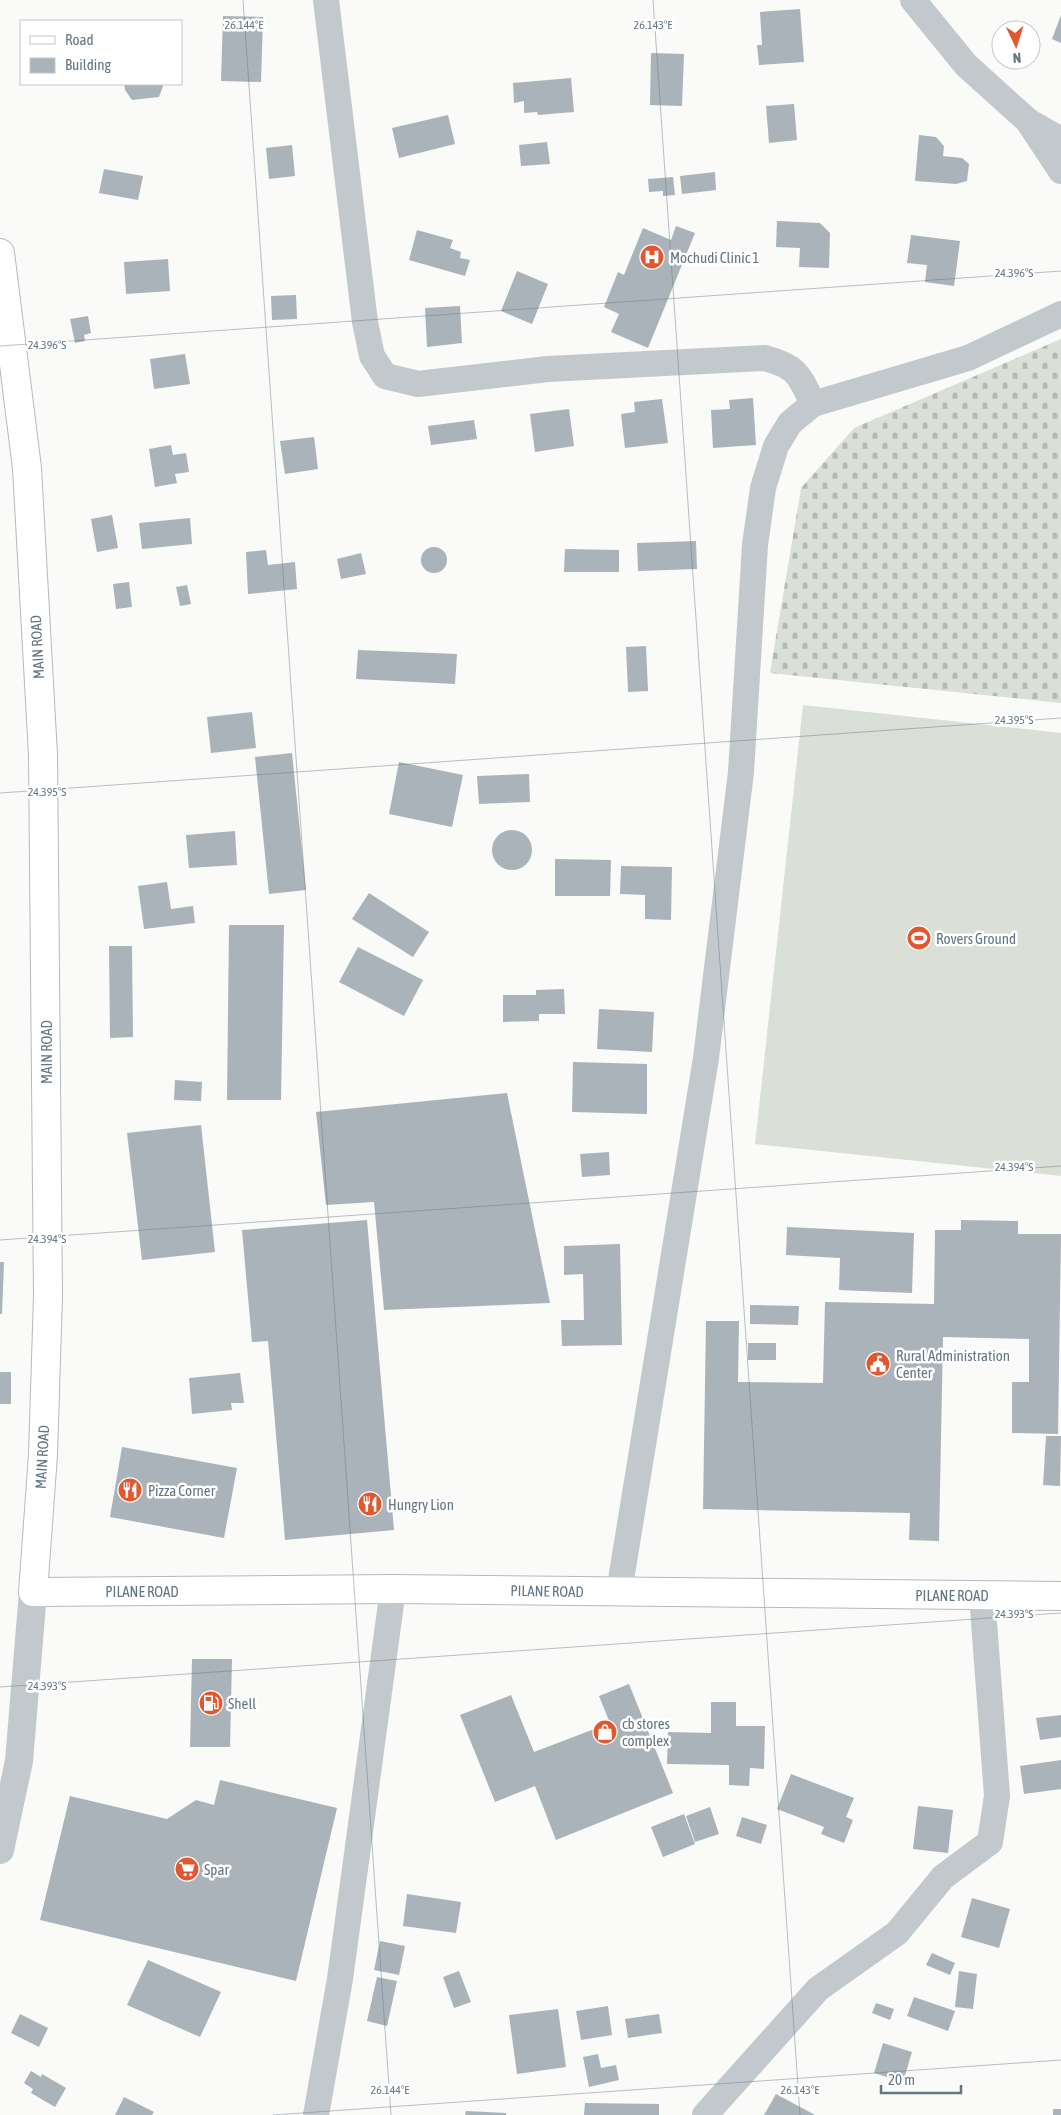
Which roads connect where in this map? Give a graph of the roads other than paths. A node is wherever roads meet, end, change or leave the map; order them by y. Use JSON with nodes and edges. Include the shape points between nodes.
{"nodes":[{"id":1,"x":326,"y":0,"type":"edge"},
{"id":2,"x":913,"y":0,"type":"edge"},
{"id":3,"x":1028,"y":121,"type":"junction"},
{"id":4,"x":1061,"y":140,"type":"edge"},
{"id":5,"x":1061,"y":171,"type":"edge"},
{"id":6,"x":0,"y":253,"type":"edge"},
{"id":7,"x":1061,"y":314,"type":"edge"},
{"id":8,"x":814,"y":404,"type":"junction"},
{"id":9,"x":393,"y":1589,"type":"junction"},
{"id":10,"x":33,"y":1592,"type":"junction"},
{"id":11,"x":619,"y":1592,"type":"junction"},
{"id":12,"x":982,"y":1596,"type":"junction"},
{"id":13,"x":1061,"y":1596,"type":"edge"},
{"id":14,"x":0,"y":1850,"type":"edge"},
{"id":15,"x":316,"y":2115,"type":"edge"},
{"id":16,"x":705,"y":2115,"type":"edge"}],
"edges":[{"from":1,"to":8,"type":"street","via":[[365,322],[372,356],[385,376],[418,384],[548,369],[765,358],[786,364],[800,376]]},
{"from":2,"to":3,"type":"street","via":[[966,65]]},
{"from":3,"to":4,"type":"street"},
{"from":3,"to":5,"type":"street"},
{"from":6,"to":10,"type":"main road","name":"MAIN ROAD","via":[[27,468],[43,755],[48,1296],[43,1454]]},
{"from":7,"to":8,"type":"street","via":[[968,358]]},
{"from":8,"to":11,"type":"street","via":[[790,423],[776,446],[763,488],[755,545],[741,772],[706,1058]]},
{"from":9,"to":10,"type":"main road","name":"PILANE ROAD"},
{"from":9,"to":11,"type":"main road","name":"PILANE ROAD"},
{"from":9,"to":15,"type":"street","via":[[340,1979]]},
{"from":10,"to":14,"type":"street","name":"MAIN ROAD","via":[[18,1761]]},
{"from":11,"to":12,"type":"main road","name":"PILANE ROAD"},
{"from":12,"to":13,"type":"main road","name":"PILANE ROAD"},
{"from":12,"to":16,"type":"street","via":[[997,1796],[990,1842],[943,1877],[897,1933],[818,1989]]}]}
